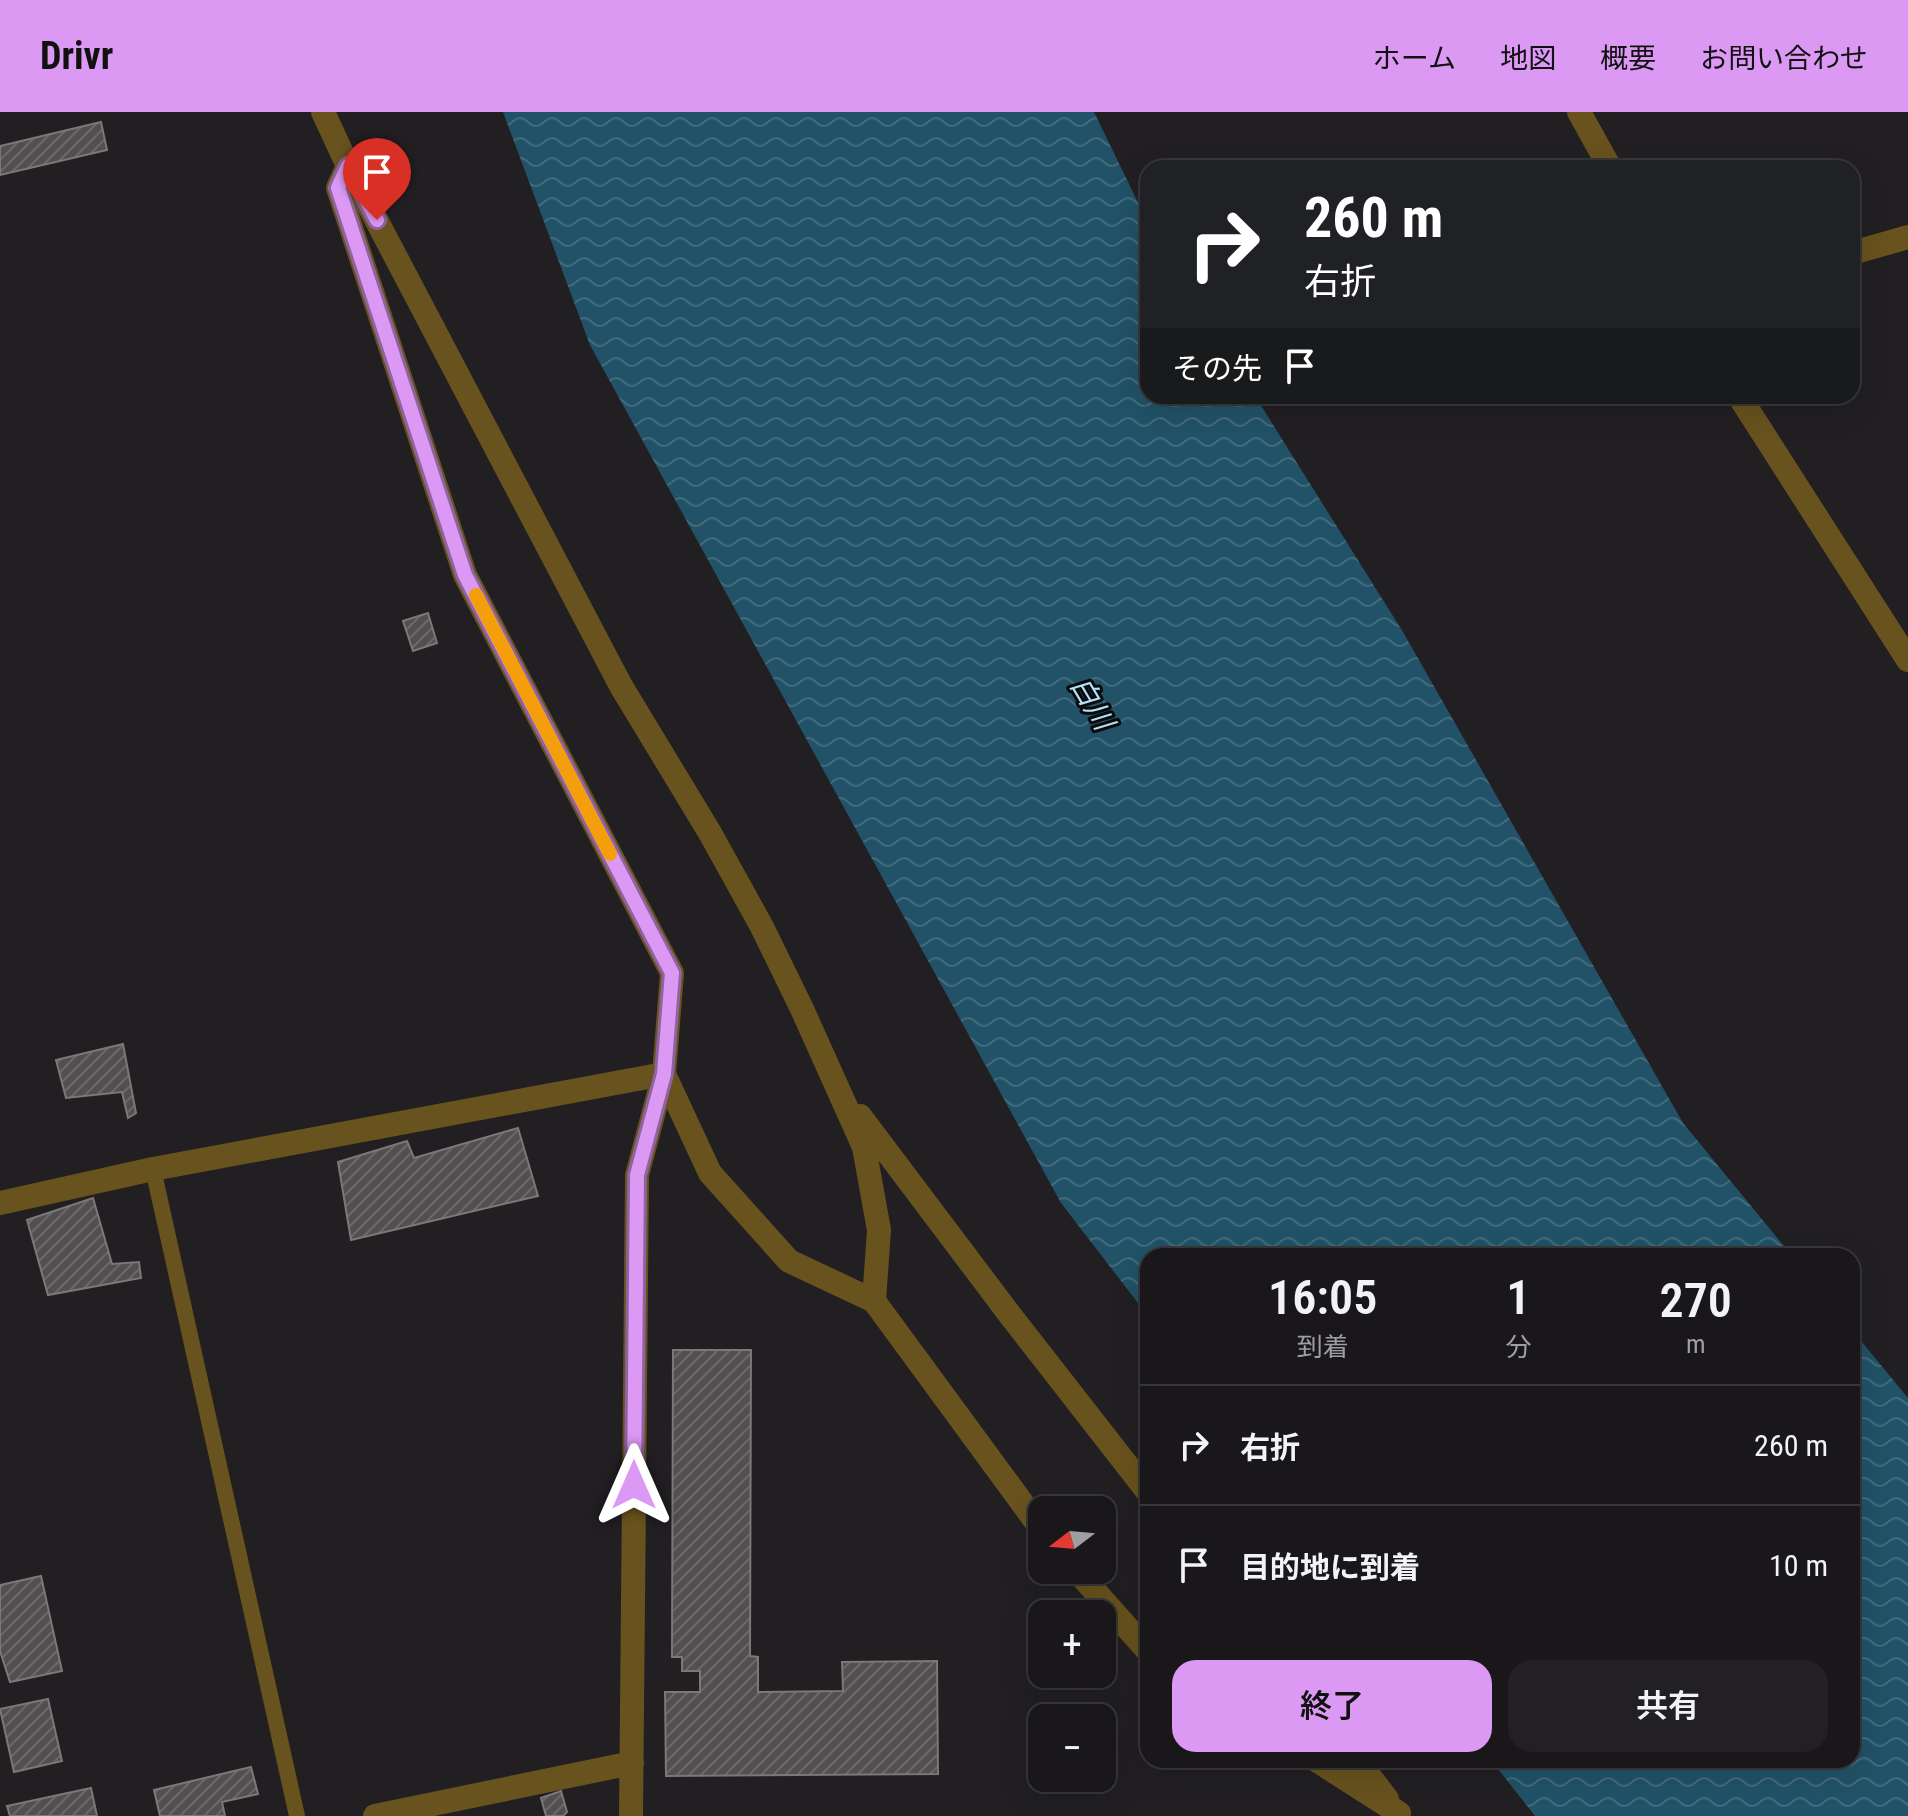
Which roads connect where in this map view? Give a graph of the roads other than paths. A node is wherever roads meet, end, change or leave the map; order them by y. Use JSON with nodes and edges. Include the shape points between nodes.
{"nodes":[{"id":1,"x":323,"y":112,"type":"edge"},
{"id":2,"x":1579,"y":112,"type":"edge"},
{"id":3,"x":1606,"y":160,"type":"edge"},
{"id":4,"x":348,"y":166,"type":"junction"},
{"id":5,"x":1908,"y":237,"type":"edge"},
{"id":6,"x":1860,"y":251,"type":"edge"},
{"id":7,"x":1744,"y":404,"type":"edge"},
{"id":8,"x":1908,"y":660,"type":"edge"},
{"id":9,"x":664,"y":1074,"type":"junction"},
{"id":10,"x":834,"y":1080,"type":"junction"},
{"id":11,"x":153,"y":1169,"type":"junction"},
{"id":12,"x":0,"y":1203,"type":"edge"},
{"id":13,"x":874,"y":1301,"type":"junction"},
{"id":14,"x":1140,"y":1482,"type":"edge"},
{"id":15,"x":1028,"y":1511,"type":"edge"},
{"id":16,"x":1088,"y":1584,"type":"edge"},
{"id":17,"x":1140,"y":1642,"type":"edge"},
{"id":18,"x":632,"y":1763,"type":"junction"},
{"id":19,"x":1328,"y":1768,"type":"edge"},
{"id":20,"x":1363,"y":1768,"type":"edge"},
{"id":21,"x":1400,"y":1815,"type":"edge"},
{"id":22,"x":297,"y":1816,"type":"edge"},
{"id":23,"x":375,"y":1816,"type":"edge"},
{"id":24,"x":631,"y":1816,"type":"edge"}],
"edges":[{"from":1,"to":4,"type":"street"},
{"from":2,"to":3,"type":"street"},
{"from":4,"to":9,"type":"street","via":[[338,188],[465,575],[672,973]]},
{"from":4,"to":10,"type":"street","via":[[621,686],[762,927]]},
{"from":5,"to":6,"type":"street"},
{"from":7,"to":8,"type":"street"},
{"from":9,"to":11,"type":"street"},
{"from":9,"to":13,"type":"street","via":[[710,1173],[789,1261]]},
{"from":9,"to":18,"type":"street","via":[[637,1175]]},
{"from":10,"to":13,"type":"street","via":[[864,1147],[879,1230]]},
{"from":10,"to":14,"type":"street"},
{"from":11,"to":12,"type":"street"},
{"from":11,"to":22,"type":"lane"},
{"from":13,"to":15,"type":"street"},
{"from":16,"to":17,"type":"street"},
{"from":18,"to":23,"type":"street"},
{"from":18,"to":24,"type":"street"},
{"from":19,"to":21,"type":"street"},
{"from":20,"to":21,"type":"street"}]}
